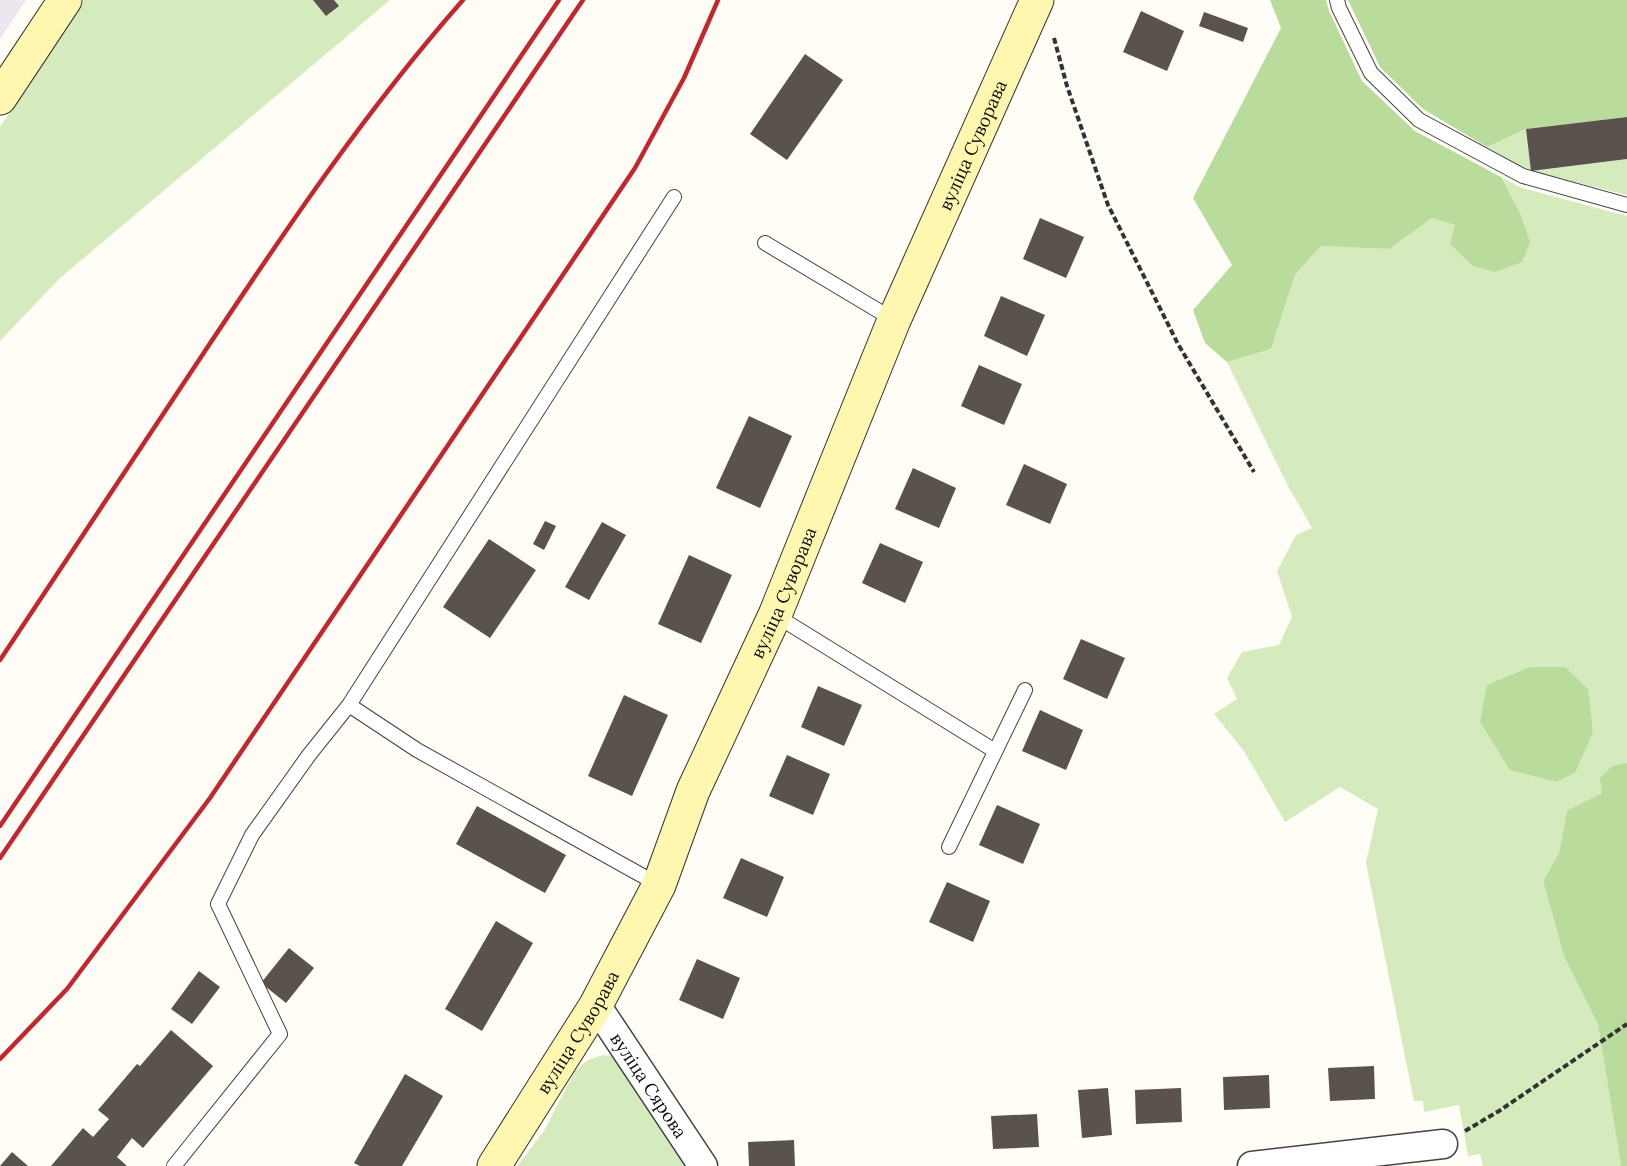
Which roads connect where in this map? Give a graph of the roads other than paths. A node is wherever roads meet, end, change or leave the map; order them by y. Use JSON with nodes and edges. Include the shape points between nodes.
{"nodes":[{"id":1,"x":65,"y":0,"type":"edge"},
{"id":2,"x":1036,"y":0,"type":"edge"},
{"id":3,"x":1337,"y":0,"type":"edge"},
{"id":4,"x":0,"y":98,"type":"edge"},
{"id":5,"x":674,"y":197,"type":"dead end"},
{"id":6,"x":1627,"y":205,"type":"edge"},
{"id":7,"x":765,"y":243,"type":"dead end"},
{"id":8,"x":894,"y":320,"type":"junction"},
{"id":9,"x":774,"y":615,"type":"junction"},
{"id":10,"x":1024,"y":690,"type":"dead end"},
{"id":11,"x":349,"y":705,"type":"junction"},
{"id":12,"x":995,"y":751,"type":"junction"},
{"id":13,"x":949,"y":847,"type":"dead end"},
{"id":14,"x":659,"y":885,"type":"junction"},
{"id":15,"x":596,"y":1005,"type":"junction"},
{"id":16,"x":1443,"y":1144,"type":"road end"},
{"id":17,"x":174,"y":1166,"type":"edge"},
{"id":18,"x":494,"y":1166,"type":"edge"},
{"id":19,"x":703,"y":1166,"type":"edge"},
{"id":20,"x":1252,"y":1166,"type":"edge"}],
"edges":[{"from":1,"to":4,"type":"street"},
{"from":2,"to":8,"type":"street","name":"вуліца Суворава"},
{"from":3,"to":6,"type":"lane","via":[[1371,73],[1419,120],[1523,176]]},
{"from":5,"to":11,"type":"lane"},
{"from":7,"to":8,"type":"lane"},
{"from":8,"to":9,"type":"street","name":"вуліца Суворава"},
{"from":9,"to":12,"type":"lane"},
{"from":9,"to":14,"type":"street","name":"вуліца Суворава","via":[[693,791]]},
{"from":10,"to":12,"type":"lane"},
{"from":11,"to":14,"type":"lane","via":[[417,750]]},
{"from":11,"to":17,"type":"lane","via":[[252,835],[218,904],[280,1034]]},
{"from":12,"to":13,"type":"lane"},
{"from":14,"to":15,"type":"street","name":"вуліца Суворава"},
{"from":15,"to":18,"type":"street","name":"вуліца Суворава"},
{"from":15,"to":19,"type":"street","name":"вуліца Сярова"},
{"from":16,"to":20,"type":"street"}]}
